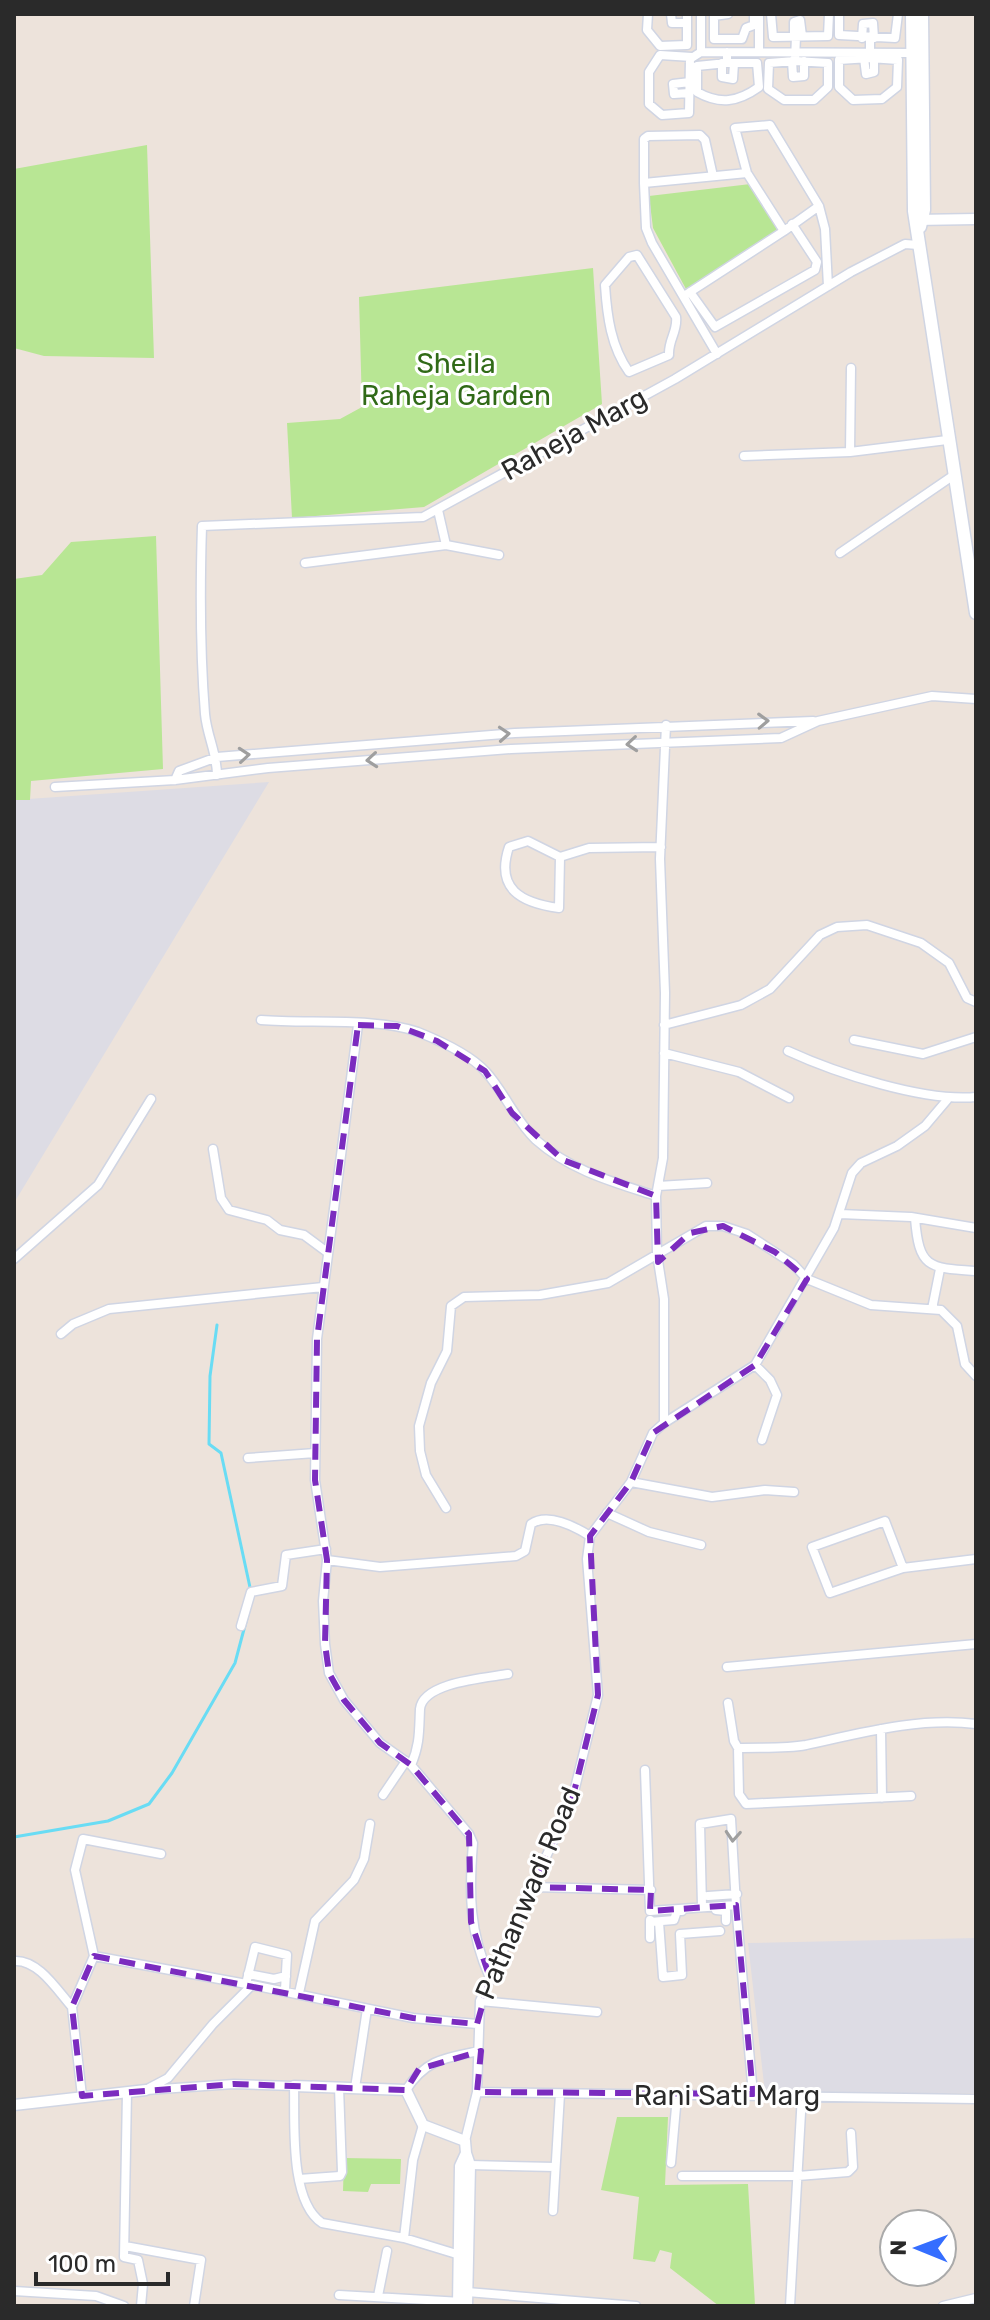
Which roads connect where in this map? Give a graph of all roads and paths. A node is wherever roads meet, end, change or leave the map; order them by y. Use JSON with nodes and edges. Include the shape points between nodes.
{"nodes":[{"id":1,"x":648,"y":14,"type":"edge"},
{"id":2,"x":671,"y":14,"type":"edge"},
{"id":3,"x":728,"y":14,"type":"edge"},
{"id":4,"x":757,"y":14,"type":"edge"},
{"id":5,"x":771,"y":14,"type":"edge"},
{"id":6,"x":829,"y":14,"type":"edge"},
{"id":7,"x":839,"y":14,"type":"edge"},
{"id":8,"x":898,"y":14,"type":"edge"},
{"id":9,"x":912,"y":14,"type":"edge"},
{"id":10,"x":922,"y":14,"type":"edge"},
{"id":11,"x":701,"y":15,"type":"edge"},
{"id":12,"x":714,"y":15,"type":"edge"},
{"id":13,"x":687,"y":18,"type":"edge"},
{"id":14,"x":797,"y":36,"type":"junction"},
{"id":15,"x":869,"y":38,"type":"junction"},
{"id":16,"x":701,"y":52,"type":"junction"},
{"id":17,"x":727,"y":52,"type":"junction"},
{"id":18,"x":759,"y":52,"type":"junction"},
{"id":19,"x":917,"y":53,"type":"junction"},
{"id":20,"x":692,"y":57,"type":"junction"},
{"id":21,"x":870,"y":57,"type":"junction"},
{"id":22,"x":797,"y":58,"type":"junction"},
{"id":23,"x":728,"y":63,"type":"junction"},
{"id":24,"x":690,"y":82,"type":"junction"},
{"id":25,"x":689,"y":93,"type":"junction"},
{"id":26,"x":747,"y":173,"type":"junction"},
{"id":27,"x":713,"y":176,"type":"junction"},
{"id":28,"x":644,"y":183,"type":"junction"},
{"id":29,"x":819,"y":206,"type":"junction"},
{"id":30,"x":976,"y":219,"type":"edge"},
{"id":31,"x":918,"y":220,"type":"junction"},
{"id":32,"x":792,"y":224,"type":"junction"},
{"id":33,"x":784,"y":231,"type":"junction"},
{"id":34,"x":918,"y":240,"type":"junction"},
{"id":35,"x":660,"y":259,"type":"junction"},
{"id":36,"x":645,"y":266,"type":"junction"},
{"id":37,"x":828,"y":286,"type":"junction"},
{"id":38,"x":687,"y":295,"type":"junction"},
{"id":39,"x":717,"y":354,"type":"junction"},
{"id":40,"x":851,"y":368,"type":"dead end"},
{"id":41,"x":947,"y":440,"type":"junction"},
{"id":42,"x":850,"y":452,"type":"junction"},
{"id":43,"x":744,"y":456,"type":"dead end"},
{"id":44,"x":954,"y":475,"type":"junction"},
{"id":45,"x":438,"y":510,"type":"junction"},
{"id":46,"x":446,"y":545,"type":"junction"},
{"id":47,"x":840,"y":553,"type":"dead end"},
{"id":48,"x":499,"y":555,"type":"dead end"},
{"id":49,"x":305,"y":563,"type":"dead end"},
{"id":50,"x":976,"y":613,"type":"edge"},
{"id":51,"x":976,"y":699,"type":"edge"},
{"id":52,"x":818,"y":721,"type":"junction"},
{"id":53,"x":666,"y":725,"type":"junction"},
{"id":54,"x":664,"y":741,"type":"junction"},
{"id":55,"x":217,"y":757,"type":"junction"},
{"id":56,"x":217,"y":775,"type":"junction"},
{"id":57,"x":175,"y":780,"type":"junction"},
{"id":58,"x":55,"y":787,"type":"dead end"},
{"id":59,"x":661,"y":847,"type":"junction"},
{"id":60,"x":560,"y":857,"type":"junction"},
{"id":61,"x":976,"y":1002,"type":"edge"},
{"id":62,"x":261,"y":1020,"type":"dead end"},
{"id":63,"x":358,"y":1025,"type":"junction"},
{"id":64,"x":664,"y":1025,"type":"junction"},
{"id":65,"x":976,"y":1037,"type":"edge"},
{"id":66,"x":854,"y":1040,"type":"dead end"},
{"id":67,"x":788,"y":1051,"type":"dead end"},
{"id":68,"x":664,"y":1053,"type":"junction"},
{"id":69,"x":976,"y":1097,"type":"edge"},
{"id":70,"x":789,"y":1098,"type":"dead end"},
{"id":71,"x":151,"y":1099,"type":"dead end"},
{"id":72,"x":947,"y":1100,"type":"junction"},
{"id":73,"x":213,"y":1149,"type":"dead end"},
{"id":74,"x":707,"y":1183,"type":"dead end"},
{"id":75,"x":658,"y":1186,"type":"junction"},
{"id":76,"x":656,"y":1196,"type":"junction"},
{"id":77,"x":840,"y":1214,"type":"junction"},
{"id":78,"x":915,"y":1218,"type":"junction"},
{"id":79,"x":976,"y":1228,"type":"edge"},
{"id":80,"x":327,"y":1252,"type":"junction"},
{"id":81,"x":657,"y":1254,"type":"junction"},
{"id":82,"x":14,"y":1259,"type":"edge"},
{"id":83,"x":940,"y":1269,"type":"junction"},
{"id":84,"x":976,"y":1271,"type":"edge"},
{"id":85,"x":807,"y":1279,"type":"junction"},
{"id":86,"x":323,"y":1287,"type":"junction"},
{"id":87,"x":932,"y":1309,"type":"junction"},
{"id":88,"x":61,"y":1334,"type":"dead end"},
{"id":89,"x":755,"y":1365,"type":"junction"},
{"id":90,"x":976,"y":1376,"type":"edge"},
{"id":91,"x":664,"y":1423,"type":"junction"},
{"id":92,"x":762,"y":1440,"type":"dead end"},
{"id":93,"x":315,"y":1453,"type":"junction"},
{"id":94,"x":248,"y":1458,"type":"dead end"},
{"id":95,"x":631,"y":1482,"type":"junction"},
{"id":96,"x":794,"y":1492,"type":"dead end"},
{"id":97,"x":446,"y":1508,"type":"dead end"},
{"id":98,"x":607,"y":1513,"type":"junction"},
{"id":99,"x":590,"y":1536,"type":"junction"},
{"id":100,"x":701,"y":1545,"type":"dead end"},
{"id":101,"x":326,"y":1549,"type":"junction"},
{"id":102,"x":976,"y":1559,"type":"edge"},
{"id":103,"x":327,"y":1560,"type":"junction"},
{"id":104,"x":903,"y":1568,"type":"junction"},
{"id":105,"x":241,"y":1626,"type":"dead end"},
{"id":106,"x":976,"y":1644,"type":"edge"},
{"id":107,"x":727,"y":1667,"type":"dead end"},
{"id":108,"x":508,"y":1674,"type":"dead end"},
{"id":109,"x":728,"y":1703,"type":"dead end"},
{"id":110,"x":976,"y":1724,"type":"edge"},
{"id":111,"x":881,"y":1729,"type":"junction"},
{"id":112,"x":738,"y":1748,"type":"junction"},
{"id":113,"x":409,"y":1763,"type":"junction"},
{"id":114,"x":645,"y":1770,"type":"dead end"},
{"id":115,"x":383,"y":1795,"type":"dead end"},
{"id":116,"x":911,"y":1796,"type":"dead end"},
{"id":117,"x":882,"y":1798,"type":"junction"},
{"id":118,"x":370,"y":1824,"type":"dead end"},
{"id":119,"x":161,"y":1854,"type":"dead end"},
{"id":120,"x":532,"y":1887,"type":"junction"},
{"id":121,"x":651,"y":1890,"type":"junction"},
{"id":122,"x":737,"y":1894,"type":"junction"},
{"id":123,"x":708,"y":1896,"type":"dead end"},
{"id":124,"x":736,"y":1905,"type":"junction"},
{"id":125,"x":702,"y":1906,"type":"junction"},
{"id":126,"x":650,"y":1911,"type":"junction"},
{"id":127,"x":726,"y":1921,"type":"dead end"},
{"id":128,"x":655,"y":1922,"type":"junction"},
{"id":129,"x":720,"y":1931,"type":"dead end"},
{"id":130,"x":650,"y":1938,"type":"dead end"},
{"id":131,"x":94,"y":1956,"type":"junction"},
{"id":132,"x":14,"y":1961,"type":"edge"},
{"id":133,"x":286,"y":1976,"type":"junction"},
{"id":134,"x":490,"y":1978,"type":"junction"},
{"id":135,"x":249,"y":1981,"type":"junction"},
{"id":136,"x":285,"y":1990,"type":"junction"},
{"id":137,"x":299,"y":1993,"type":"junction"},
{"id":138,"x":480,"y":2001,"type":"junction"},
{"id":139,"x":72,"y":2007,"type":"junction"},
{"id":140,"x":367,"y":2009,"type":"junction"},
{"id":141,"x":597,"y":2012,"type":"dead end"},
{"id":142,"x":477,"y":2024,"type":"junction"},
{"id":143,"x":479,"y":2051,"type":"junction"},
{"id":144,"x":294,"y":2086,"type":"junction"},
{"id":145,"x":339,"y":2087,"type":"junction"},
{"id":146,"x":355,"y":2088,"type":"junction"},
{"id":147,"x":146,"y":2090,"type":"junction"},
{"id":148,"x":406,"y":2090,"type":"junction"},
{"id":149,"x":127,"y":2092,"type":"junction"},
{"id":150,"x":477,"y":2092,"type":"junction"},
{"id":151,"x":560,"y":2094,"type":"junction"},
{"id":152,"x":753,"y":2094,"type":"junction"},
{"id":153,"x":82,"y":2096,"type":"junction"},
{"id":154,"x":677,"y":2096,"type":"junction"},
{"id":155,"x":802,"y":2098,"type":"junction"},
{"id":156,"x":976,"y":2099,"type":"edge"},
{"id":157,"x":14,"y":2105,"type":"edge"},
{"id":158,"x":423,"y":2125,"type":"junction"},
{"id":159,"x":851,"y":2133,"type":"dead end"},
{"id":160,"x":465,"y":2147,"type":"junction"},
{"id":161,"x":671,"y":2163,"type":"dead end"},
{"id":162,"x":470,"y":2165,"type":"junction"},
{"id":163,"x":555,"y":2167,"type":"junction"},
{"id":164,"x":682,"y":2176,"type":"dead end"},
{"id":165,"x":798,"y":2176,"type":"junction"},
{"id":166,"x":299,"y":2179,"type":"junction"},
{"id":167,"x":553,"y":2211,"type":"dead end"},
{"id":168,"x":404,"y":2238,"type":"junction"},
{"id":169,"x":125,"y":2246,"type":"junction"},
{"id":170,"x":387,"y":2251,"type":"dead end"},
{"id":171,"x":462,"y":2256,"type":"junction"},
{"id":172,"x":14,"y":2291,"type":"edge"},
{"id":173,"x":339,"y":2295,"type":"dead end"},
{"id":174,"x":378,"y":2296,"type":"junction"},
{"id":175,"x":976,"y":2298,"type":"edge"},
{"id":176,"x":463,"y":2302,"type":"edge"},
{"id":177,"x":124,"y":2306,"type":"edge"},
{"id":178,"x":141,"y":2306,"type":"edge"},
{"id":179,"x":194,"y":2306,"type":"edge"},
{"id":180,"x":636,"y":2306,"type":"edge"},
{"id":181,"x":790,"y":2306,"type":"edge"},
{"id":182,"x":943,"y":2306,"type":"edge"}],
"edges":[{"from":1,"to":13,"type":"street","via":[[647,30],[660,46],[687,45]]},
{"from":2,"to":13,"type":"street","via":[[672,23]]},
{"from":3,"to":12,"type":"street"},
{"from":4,"to":12,"type":"street","via":[[742,39],[714,39]]},
{"from":4,"to":18,"type":"street"},
{"from":5,"to":14,"type":"street","via":[[770,35]]},
{"from":6,"to":14,"type":"street","via":[[828,36]]},
{"from":7,"to":15,"type":"street","via":[[839,35]]},
{"from":8,"to":15,"type":"street","via":[[895,38]]},
{"from":9,"to":19,"type":"main road"},
{"from":10,"to":19,"type":"main road"},
{"from":11,"to":13,"type":"street"},
{"from":11,"to":16,"type":"street"},
{"from":14,"to":22,"type":"street"},
{"from":15,"to":21,"type":"street"},
{"from":16,"to":17,"type":"street"},
{"from":16,"to":20,"type":"street"},
{"from":17,"to":18,"type":"street"},
{"from":17,"to":23,"type":"street"},
{"from":18,"to":22,"type":"street"},
{"from":19,"to":21,"type":"street"},
{"from":19,"to":31,"type":"main road"},
{"from":20,"to":24,"type":"street"},
{"from":20,"to":25,"type":"street","via":[[657,57],[649,72],[649,104],[662,115],[689,113]]},
{"from":21,"to":21,"type":"street","via":[[898,60],[897,87],[882,99],[853,100],[839,87],[839,60]]},
{"from":21,"to":22,"type":"street"},
{"from":22,"to":22,"type":"street","via":[[828,63],[828,87],[811,101],[784,100],[768,89],[769,63]]},
{"from":23,"to":23,"type":"street","via":[[757,63],[759,87],[745,98],[715,101],[697,92],[697,66]]},
{"from":24,"to":25,"type":"street"},
{"from":24,"to":25,"type":"street","via":[[673,84],[674,94]]},
{"from":26,"to":27,"type":"street"},
{"from":26,"to":29,"type":"street","via":[[735,128],[770,125]]},
{"from":26,"to":33,"type":"street"},
{"from":27,"to":28,"type":"street"},
{"from":27,"to":28,"type":"street","via":[[700,135],[648,136]]},
{"from":28,"to":35,"type":"street","via":[[646,228]]},
{"from":29,"to":32,"type":"street"},
{"from":29,"to":37,"type":"street"},
{"from":30,"to":31,"type":"street"},
{"from":31,"to":34,"type":"main road"},
{"from":32,"to":33,"type":"street"},
{"from":32,"to":38,"type":"street","via":[[817,262],[815,270],[715,327]]},
{"from":33,"to":38,"type":"street"},
{"from":34,"to":37,"type":"street","name":"Raheja Marg"},
{"from":34,"to":41,"type":"main road"},
{"from":35,"to":36,"type":"street"},
{"from":35,"to":38,"type":"street"},
{"from":36,"to":36,"type":"street","via":[[677,327],[669,355],[629,372],[615,344],[605,285],[629,257],[637,255]]},
{"from":37,"to":39,"type":"street","name":"Raheja Marg"},
{"from":38,"to":39,"type":"street"},
{"from":39,"to":45,"type":"street","name":"Raheja Marg"},
{"from":40,"to":42,"type":"street"},
{"from":41,"to":42,"type":"street"},
{"from":41,"to":44,"type":"main road"},
{"from":42,"to":43,"type":"street"},
{"from":44,"to":47,"type":"street"},
{"from":44,"to":50,"type":"main road"},
{"from":45,"to":46,"type":"street"},
{"from":45,"to":55,"type":"street","name":"Raheja Marg","via":[[423,517],[202,526],[199,639],[206,731]]},
{"from":46,"to":48,"type":"street"},
{"from":46,"to":49,"type":"street"},
{"from":51,"to":52,"type":"street","via":[[932,696]]},
{"from":53,"to":52,"type":"street","one_way":true},
{"from":52,"to":54,"type":"street","via":[[781,738]]},
{"from":53,"to":54,"type":"street"},
{"from":55,"to":53,"type":"street","one_way":true},
{"from":54,"to":56,"type":"street","one_way":true},
{"from":54,"to":59,"type":"street"},
{"from":55,"to":56,"type":"street"},
{"from":55,"to":57,"type":"street","via":[[179,771]]},
{"from":56,"to":57,"type":"street"},
{"from":57,"to":58,"type":"street"},
{"from":59,"to":60,"type":"street","via":[[589,848]]},
{"from":59,"to":64,"type":"street"},
{"from":60,"to":60,"type":"street","via":[[559,908],[531,904],[505,881],[502,868],[509,847],[528,841]]},
{"from":61,"to":64,"type":"street","via":[[967,998],[949,963],[921,943],[867,925],[837,927],[820,935],[770,989],[741,1005]]},
{"from":62,"to":63,"type":"street"},
{"from":63,"to":76,"type":"street","via":[[397,1026],[449,1048],[485,1071],[512,1113],[563,1160]]},
{"from":63,"to":80,"type":"street"},
{"from":64,"to":68,"type":"street"},
{"from":65,"to":66,"type":"street","via":[[923,1054]]},
{"from":67,"to":72,"type":"street","via":[[839,1073]]},
{"from":68,"to":70,"type":"street","via":[[739,1072]]},
{"from":68,"to":75,"type":"street"},
{"from":69,"to":72,"type":"street"},
{"from":71,"to":82,"type":"street","via":[[98,1185]]},
{"from":72,"to":77,"type":"street","via":[[916,1133],[861,1163],[852,1173]]},
{"from":73,"to":80,"type":"street","via":[[221,1198],[229,1210],[304,1235]]},
{"from":74,"to":75,"type":"street"},
{"from":75,"to":76,"type":"street"},
{"from":76,"to":81,"type":"street"},
{"from":77,"to":78,"type":"street"},
{"from":77,"to":85,"type":"street"},
{"from":78,"to":79,"type":"street"},
{"from":78,"to":83,"type":"street","via":[[921,1257]]},
{"from":80,"to":86,"type":"street"},
{"from":81,"to":85,"type":"street","via":[[706,1226],[723,1226],[747,1234]]},
{"from":81,"to":91,"type":"street","via":[[664,1299]]},
{"from":81,"to":97,"type":"street","via":[[608,1283],[540,1295],[464,1297],[451,1306],[447,1351],[419,1426],[426,1475]]},
{"from":83,"to":84,"type":"street"},
{"from":83,"to":87,"type":"street"},
{"from":85,"to":87,"type":"street","via":[[871,1305]]},
{"from":85,"to":89,"type":"street"},
{"from":86,"to":88,"type":"street","via":[[109,1309]]},
{"from":86,"to":93,"type":"street"},
{"from":87,"to":90,"type":"street","via":[[941,1310],[957,1326],[965,1364]]},
{"from":89,"to":91,"type":"street"},
{"from":89,"to":92,"type":"street","via":[[777,1395]]},
{"from":91,"to":95,"type":"street","via":[[653,1433]]},
{"from":93,"to":94,"type":"street"},
{"from":93,"to":101,"type":"street"},
{"from":95,"to":96,"type":"street","via":[[712,1497]]},
{"from":95,"to":98,"type":"street"},
{"from":98,"to":99,"type":"street"},
{"from":98,"to":100,"type":"street","via":[[649,1532]]},
{"from":99,"to":103,"type":"street","via":[[567,1523],[539,1520],[531,1524],[525,1551],[516,1556],[380,1567]]},
{"from":99,"to":120,"type":"street","name":"Pathanwadi Road","via":[[587,1559],[598,1695],[572,1800]]},
{"from":101,"to":103,"type":"street"},
{"from":101,"to":105,"type":"street","via":[[286,1555],[282,1586],[251,1592]]},
{"from":102,"to":104,"type":"street"},
{"from":103,"to":113,"type":"street","via":[[323,1601],[329,1673],[380,1743]]},
{"from":104,"to":104,"type":"street","via":[[830,1593],[812,1547],[885,1521]]},
{"from":106,"to":107,"type":"street"},
{"from":108,"to":113,"type":"street","via":[[429,1694],[420,1708],[419,1748]]},
{"from":109,"to":112,"type":"street"},
{"from":110,"to":111,"type":"street"},
{"from":111,"to":112,"type":"street","via":[[806,1745]]},
{"from":111,"to":117,"type":"street"},
{"from":112,"to":117,"type":"street","via":[[739,1794],[746,1804]]},
{"from":113,"to":115,"type":"street"},
{"from":113,"to":134,"type":"street","via":[[473,1843],[471,1922]]},
{"from":114,"to":121,"type":"street"},
{"from":116,"to":117,"type":"street"},
{"from":118,"to":137,"type":"street","via":[[354,1880],[315,1921]]},
{"from":119,"to":131,"type":"street","via":[[83,1839],[75,1870]]},
{"from":120,"to":121,"type":"street"},
{"from":120,"to":134,"type":"street","name":"Pathanwadi Road"},
{"from":121,"to":126,"type":"street"},
{"from":122,"to":123,"type":"street"},
{"from":122,"to":124,"type":"street"},
{"from":125,"to":122,"type":"street","one_way":true,"via":[[702,1821],[733,1821]]},
{"from":124,"to":125,"type":"street"},
{"from":124,"to":152,"type":"street"},
{"from":125,"to":126,"type":"street"},
{"from":126,"to":128,"type":"street"},
{"from":127,"to":128,"type":"street","via":[[723,1909],[677,1911],[674,1920]]},
{"from":128,"to":129,"type":"street","via":[[663,1977],[682,1975],[682,1932]]},
{"from":128,"to":130,"type":"street"},
{"from":131,"to":135,"type":"street"},
{"from":131,"to":139,"type":"street"},
{"from":132,"to":139,"type":"street","via":[[35,1966]]},
{"from":133,"to":135,"type":"street"},
{"from":133,"to":135,"type":"street","via":[[287,1955],[255,1947]]},
{"from":133,"to":136,"type":"street"},
{"from":134,"to":138,"type":"street","name":"Pathanwadi Road"},
{"from":135,"to":136,"type":"street"},
{"from":135,"to":147,"type":"street","via":[[168,2078]]},
{"from":136,"to":137,"type":"street"},
{"from":137,"to":140,"type":"street"},
{"from":138,"to":141,"type":"street"},
{"from":138,"to":142,"type":"street","name":"Pathanwadi Road"},
{"from":139,"to":153,"type":"street"},
{"from":140,"to":142,"type":"street"},
{"from":140,"to":146,"type":"street"},
{"from":142,"to":143,"type":"street","name":"Pathanwadi Road"},
{"from":143,"to":148,"type":"street","via":[[419,2069]]},
{"from":143,"to":150,"type":"street","name":"Pathanwadi Road"},
{"from":144,"to":145,"type":"street"},
{"from":144,"to":147,"type":"street"},
{"from":144,"to":166,"type":"street"},
{"from":145,"to":146,"type":"street"},
{"from":145,"to":166,"type":"street","via":[[342,2172]]},
{"from":146,"to":148,"type":"street"},
{"from":147,"to":149,"type":"street"},
{"from":148,"to":158,"type":"street"},
{"from":149,"to":153,"type":"street"},
{"from":149,"to":169,"type":"street"},
{"from":150,"to":151,"type":"street","name":"Rani Sati Marg"},
{"from":150,"to":160,"type":"street","name":"Pathanwadi Road"},
{"from":151,"to":154,"type":"street","name":"Rani Sati Marg"},
{"from":151,"to":163,"type":"street"},
{"from":152,"to":154,"type":"street","name":"Rani Sati Marg"},
{"from":152,"to":155,"type":"street","name":"Rani Sati Marg"},
{"from":153,"to":157,"type":"street"},
{"from":154,"to":161,"type":"street"},
{"from":155,"to":156,"type":"street","name":"Rani Sati Marg"},
{"from":155,"to":165,"type":"street"},
{"from":158,"to":160,"type":"street"},
{"from":158,"to":168,"type":"street","via":[[413,2160]]},
{"from":159,"to":165,"type":"street","via":[[853,2167],[848,2172]]},
{"from":160,"to":162,"type":"street"},
{"from":160,"to":171,"type":"street","via":[[460,2166]]},
{"from":162,"to":163,"type":"street"},
{"from":162,"to":171,"type":"street"},
{"from":163,"to":167,"type":"street"},
{"from":164,"to":165,"type":"street"},
{"from":165,"to":181,"type":"street"},
{"from":166,"to":168,"type":"street","via":[[306,2207],[322,2223]]},
{"from":168,"to":171,"type":"street"},
{"from":169,"to":178,"type":"street","via":[[124,2257],[138,2260]]},
{"from":169,"to":179,"type":"street","via":[[201,2260]]},
{"from":170,"to":174,"type":"street"},
{"from":171,"to":176,"type":"street"},
{"from":172,"to":177,"type":"street","via":[[96,2296]]},
{"from":173,"to":174,"type":"street"},
{"from":174,"to":176,"type":"street"},
{"from":175,"to":182,"type":"street"},
{"from":176,"to":180,"type":"street"}]}
